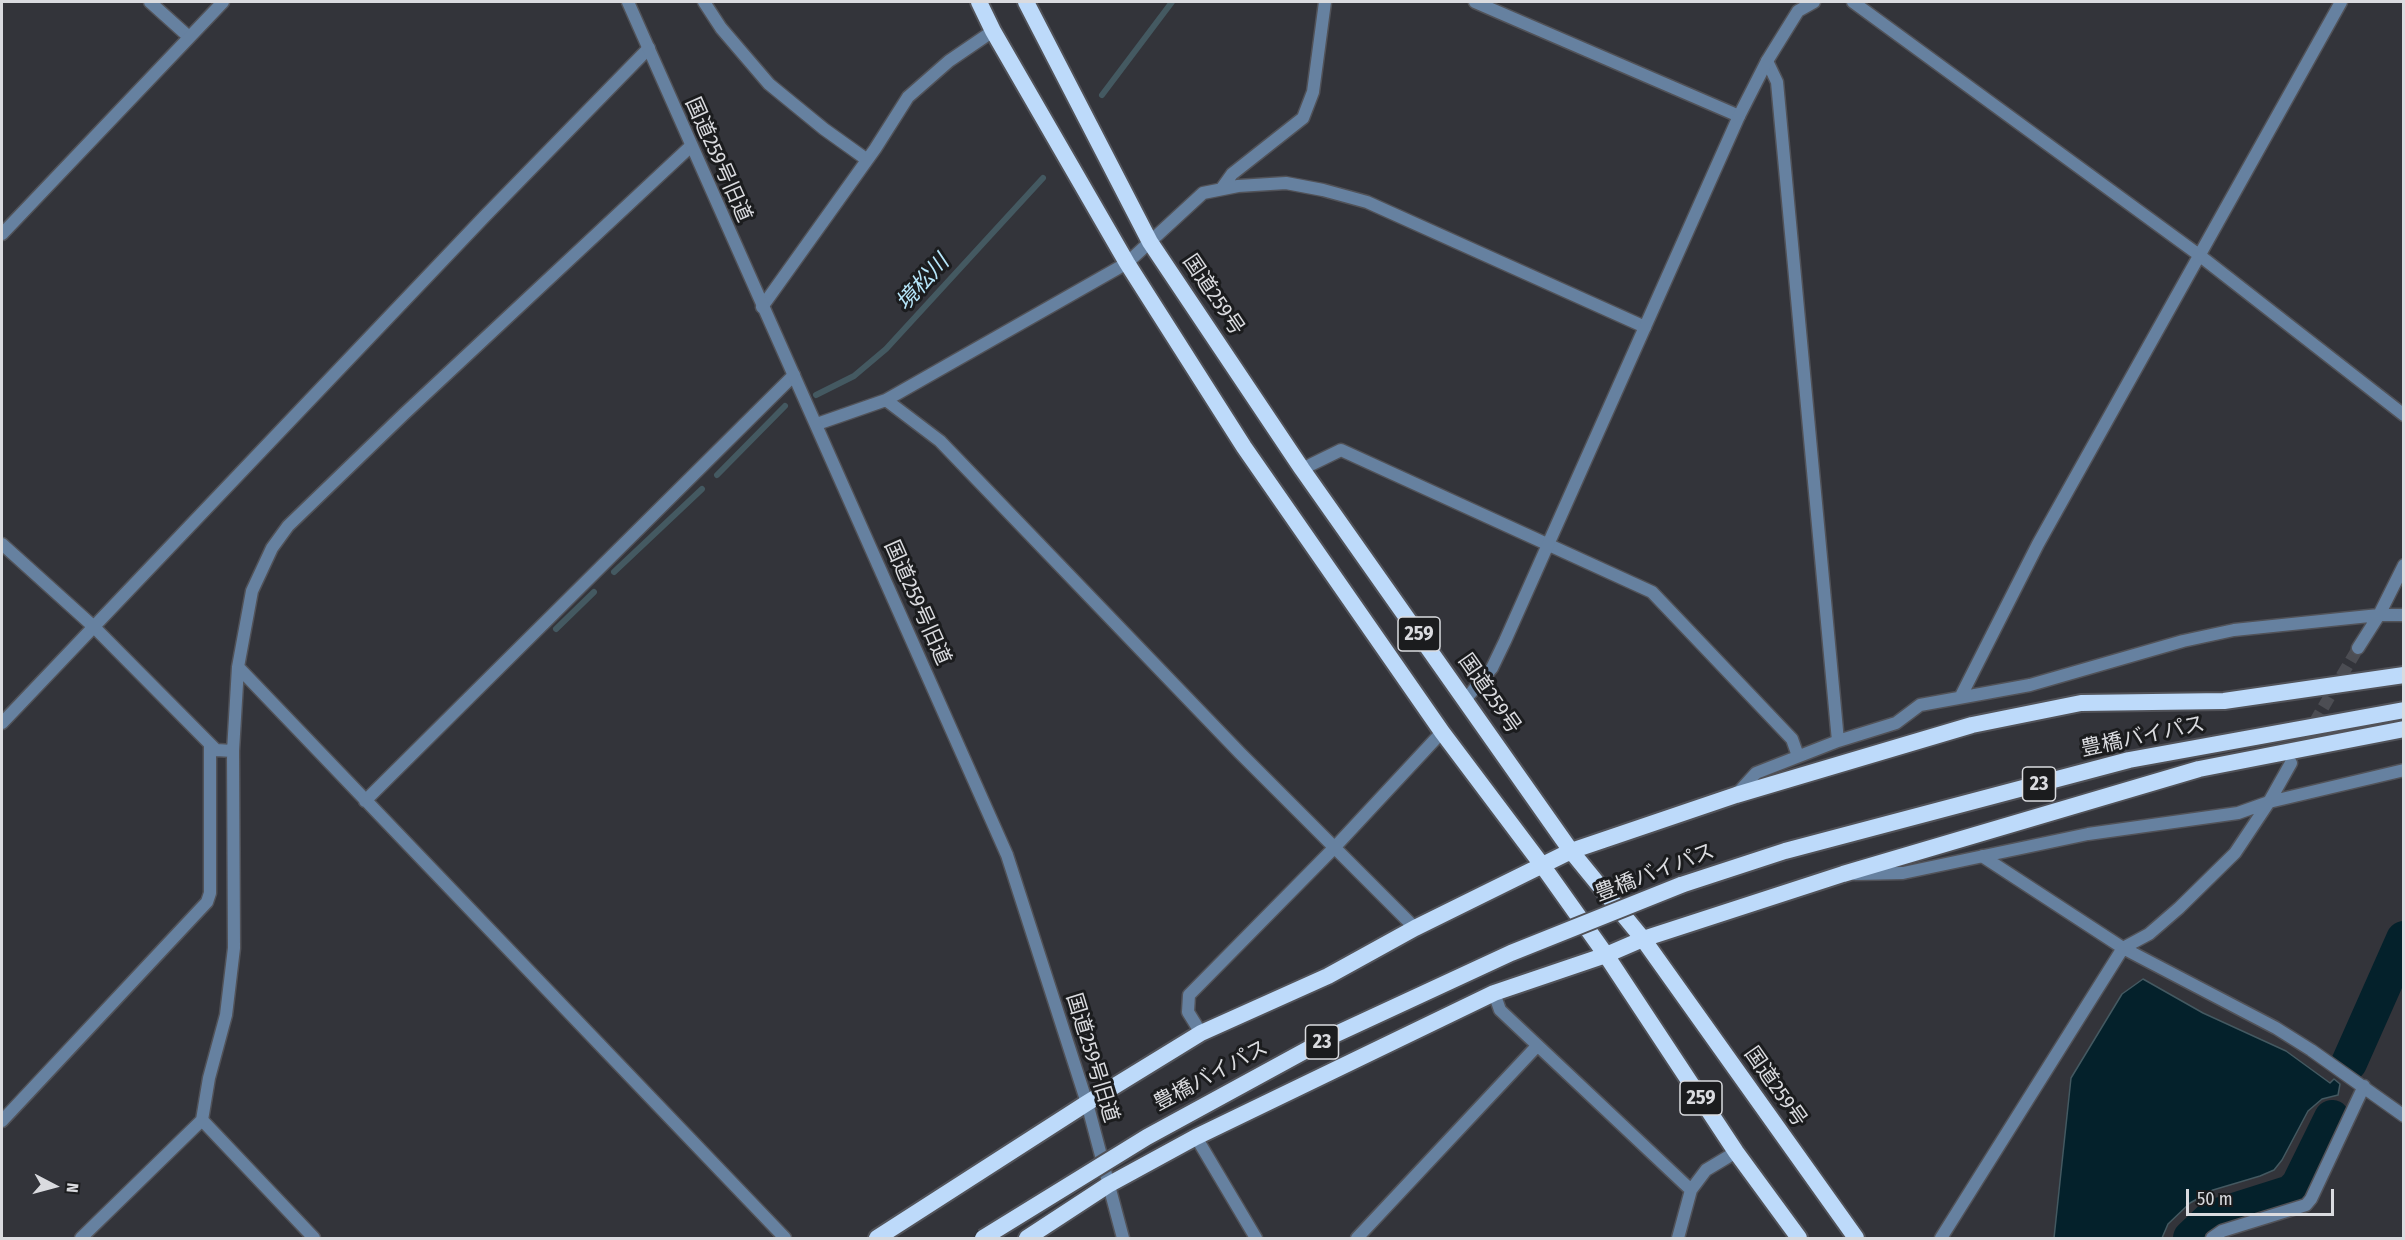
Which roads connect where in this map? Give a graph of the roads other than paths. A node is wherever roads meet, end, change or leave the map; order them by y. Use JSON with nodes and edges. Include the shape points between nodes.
{"nodes":[{"id":1,"x":150,"y":2,"type":"edge"},
{"id":2,"x":223,"y":2,"type":"edge"},
{"id":3,"x":628,"y":2,"type":"edge"},
{"id":4,"x":704,"y":2,"type":"edge"},
{"id":5,"x":979,"y":2,"type":"edge"},
{"id":6,"x":1026,"y":2,"type":"edge"},
{"id":7,"x":1325,"y":2,"type":"edge"},
{"id":8,"x":1475,"y":2,"type":"edge"},
{"id":9,"x":1814,"y":2,"type":"edge"},
{"id":10,"x":1853,"y":2,"type":"edge"},
{"id":11,"x":2341,"y":2,"type":"edge"},
{"id":12,"x":1798,"y":6,"type":"edge"},
{"id":13,"x":993,"y":31,"type":"junction"},
{"id":14,"x":189,"y":37,"type":"junction"},
{"id":15,"x":649,"y":48,"type":"junction"},
{"id":16,"x":1767,"y":60,"type":"junction"},
{"id":17,"x":1739,"y":116,"type":"junction"},
{"id":18,"x":691,"y":146,"type":"junction"},
{"id":19,"x":866,"y":159,"type":"junction"},
{"id":20,"x":1222,"y":188,"type":"junction"},
{"id":21,"x":2,"y":234,"type":"edge"},
{"id":22,"x":1150,"y":242,"type":"junction"},
{"id":23,"x":2199,"y":255,"type":"junction"},
{"id":24,"x":1127,"y":263,"type":"junction"},
{"id":25,"x":762,"y":307,"type":"junction"},
{"id":26,"x":1645,"y":327,"type":"junction"},
{"id":27,"x":794,"y":375,"type":"junction"},
{"id":28,"x":886,"y":400,"type":"junction"},
{"id":29,"x":2403,"y":415,"type":"edge"},
{"id":30,"x":817,"y":424,"type":"junction"},
{"id":31,"x":1302,"y":469,"type":"junction"},
{"id":32,"x":2,"y":544,"type":"edge"},
{"id":33,"x":1548,"y":545,"type":"junction"},
{"id":34,"x":2403,"y":565,"type":"edge"},
{"id":35,"x":2379,"y":615,"type":"junction"},
{"id":36,"x":2403,"y":615,"type":"edge"},
{"id":37,"x":94,"y":627,"type":"junction"},
{"id":38,"x":2358,"y":648,"type":"tunnel mouth"},
{"id":39,"x":238,"y":668,"type":"junction"},
{"id":40,"x":2403,"y":675,"type":"edge"},
{"id":41,"x":1961,"y":696,"type":"junction"},
{"id":42,"x":1465,"y":700,"type":"junction"},
{"id":43,"x":2403,"y":710,"type":"edge"},
{"id":44,"x":2,"y":723,"type":"edge"},
{"id":45,"x":2403,"y":729,"type":"edge"},
{"id":46,"x":1442,"y":732,"type":"junction"},
{"id":47,"x":1838,"y":741,"type":"junction"},
{"id":48,"x":210,"y":744,"type":"junction"},
{"id":49,"x":233,"y":751,"type":"junction"},
{"id":50,"x":1798,"y":756,"type":"junction"},
{"id":51,"x":2291,"y":763,"type":"tunnel mouth"},
{"id":52,"x":2403,"y":770,"type":"edge"},
{"id":53,"x":1736,"y":795,"type":"junction"},
{"id":54,"x":365,"y":801,"type":"junction"},
{"id":55,"x":2269,"y":802,"type":"junction"},
{"id":56,"x":1334,"y":848,"type":"junction"},
{"id":57,"x":1571,"y":850,"type":"junction"},
{"id":58,"x":1982,"y":856,"type":"junction"},
{"id":59,"x":1542,"y":865,"type":"junction"},
{"id":60,"x":1843,"y":874,"type":"junction"},
{"id":61,"x":1415,"y":928,"type":"junction"},
{"id":62,"x":1643,"y":939,"type":"junction"},
{"id":63,"x":2122,"y":948,"type":"junction"},
{"id":64,"x":1606,"y":955,"type":"junction"},
{"id":65,"x":1494,"y":993,"type":"junction"},
{"id":66,"x":1201,"y":1033,"type":"junction"},
{"id":67,"x":1537,"y":1046,"type":"junction"},
{"id":68,"x":2364,"y":1086,"type":"junction"},
{"id":69,"x":1087,"y":1103,"type":"junction"},
{"id":70,"x":2403,"y":1116,"type":"edge"},
{"id":71,"x":202,"y":1120,"type":"junction"},
{"id":72,"x":2,"y":1121,"type":"edge"},
{"id":73,"x":1196,"y":1137,"type":"junction"},
{"id":74,"x":1736,"y":1152,"type":"junction"},
{"id":75,"x":1108,"y":1185,"type":"junction"},
{"id":76,"x":1691,"y":1190,"type":"junction"},
{"id":77,"x":81,"y":1239,"type":"edge"},
{"id":78,"x":314,"y":1239,"type":"edge"},
{"id":79,"x":785,"y":1239,"type":"edge"},
{"id":80,"x":877,"y":1239,"type":"edge"},
{"id":81,"x":983,"y":1239,"type":"edge"},
{"id":82,"x":1027,"y":1239,"type":"edge"},
{"id":83,"x":1123,"y":1239,"type":"edge"},
{"id":84,"x":1257,"y":1239,"type":"edge"},
{"id":85,"x":1357,"y":1239,"type":"edge"},
{"id":86,"x":1678,"y":1239,"type":"edge"},
{"id":87,"x":1799,"y":1239,"type":"edge"},
{"id":88,"x":1856,"y":1239,"type":"edge"},
{"id":89,"x":1941,"y":1239,"type":"edge"},
{"id":90,"x":2212,"y":1239,"type":"edge"}],
"edges":[{"from":1,"to":14,"type":"street"},
{"from":2,"to":14,"type":"street"},
{"from":3,"to":15,"type":"street","name":"国道259号旧道"},
{"from":4,"to":19,"type":"street","via":[[769,84]]},
{"from":5,"to":13,"type":"highway","number":"259"},
{"from":6,"to":22,"type":"highway","name":"国道259号","number":"259"},
{"from":7,"to":20,"type":"street","via":[[1313,92],[1303,118],[1232,174]]},
{"from":8,"to":17,"type":"street"},
{"from":9,"to":12,"type":"street"},
{"from":10,"to":23,"type":"street"},
{"from":11,"to":23,"type":"street"},
{"from":12,"to":16,"type":"street"},
{"from":13,"to":19,"type":"street","via":[[908,96]]},
{"from":13,"to":24,"type":"highway","number":"259"},
{"from":14,"to":21,"type":"street"},
{"from":15,"to":18,"type":"street","name":"国道259号旧道"},
{"from":15,"to":37,"type":"street"},
{"from":16,"to":17,"type":"street"},
{"from":16,"to":47,"type":"street","via":[[1777,82]]},
{"from":17,"to":26,"type":"street"},
{"from":18,"to":25,"type":"street","name":"国道259号旧道"},
{"from":18,"to":39,"type":"street","via":[[288,526],[272,548],[252,591]]},
{"from":19,"to":25,"type":"street"},
{"from":20,"to":22,"type":"street","via":[[1203,193]]},
{"from":20,"to":26,"type":"street","via":[[1286,183],[1367,202]]},
{"from":22,"to":24,"type":"street"},
{"from":22,"to":31,"type":"highway","name":"国道259号","number":"259"},
{"from":23,"to":29,"type":"street"},
{"from":23,"to":41,"type":"street","via":[[2038,544]]},
{"from":24,"to":28,"type":"street"},
{"from":24,"to":46,"type":"highway","number":"259","via":[[1244,447]]},
{"from":25,"to":27,"type":"street","name":"国道259号旧道"},
{"from":26,"to":33,"type":"street"},
{"from":27,"to":30,"type":"street","name":"国道259号旧道"},
{"from":27,"to":54,"type":"street"},
{"from":28,"to":30,"type":"street"},
{"from":28,"to":56,"type":"street","via":[[940,441]]},
{"from":30,"to":69,"type":"street","name":"国道259号旧道","via":[[1007,855]]},
{"from":31,"to":33,"type":"street","via":[[1341,450]]},
{"from":31,"to":42,"type":"highway","name":"国道259号","number":"259"},
{"from":32,"to":37,"type":"street"},
{"from":33,"to":42,"type":"street","via":[[1492,668]]},
{"from":33,"to":50,"type":"street","via":[[1653,592],[1792,739]]},
{"from":34,"to":35,"type":"street"},
{"from":35,"to":36,"type":"street"},
{"from":35,"to":38,"type":"street"},
{"from":35,"to":41,"type":"street","via":[[2234,630],[2030,685]]},
{"from":37,"to":44,"type":"street"},
{"from":37,"to":48,"type":"street"},
{"from":39,"to":49,"type":"street"},
{"from":39,"to":54,"type":"street"},
{"from":40,"to":53,"type":"highway","via":[[2224,701],[2081,703],[1972,725]]},
{"from":41,"to":47,"type":"street","via":[[1920,705],[1896,723]]},
{"from":42,"to":57,"type":"highway","name":"国道259号","number":"259"},
{"from":43,"to":81,"type":"highway","name":"豊橋バイパス","number":"23","bridge":true,"via":[[2129,760],[1785,851],[1681,885],[1511,953],[1334,1035],[1147,1137]]},
{"from":45,"to":60,"type":"highway","number":"23","via":[[2199,769]]},
{"from":46,"to":56,"type":"street"},
{"from":46,"to":59,"type":"highway","number":"259"},
{"from":47,"to":50,"type":"street"},
{"from":48,"to":49,"type":"street","via":[[216,750]]},
{"from":48,"to":72,"type":"street","via":[[207,902]]},
{"from":49,"to":71,"type":"street","via":[[234,948],[226,1015]]},
{"from":50,"to":53,"type":"street","via":[[1755,773]]},
{"from":51,"to":55,"type":"street"},
{"from":52,"to":55,"type":"street"},
{"from":53,"to":57,"type":"highway"},
{"from":54,"to":79,"type":"street"},
{"from":55,"to":58,"type":"street","via":[[2238,813],[2088,834]]},
{"from":55,"to":63,"type":"street","via":[[2235,853],[2211,877],[2148,934]]},
{"from":56,"to":61,"type":"street"},
{"from":56,"to":66,"type":"street","via":[[1189,995],[1188,1012]]},
{"from":57,"to":59,"type":"highway"},
{"from":57,"to":62,"type":"highway","name":"国道259号","number":"259"},
{"from":58,"to":60,"type":"street","via":[[1903,873]]},
{"from":58,"to":63,"type":"street"},
{"from":59,"to":61,"type":"highway"},
{"from":59,"to":64,"type":"highway","number":"259"},
{"from":60,"to":62,"type":"highway","number":"23"},
{"from":61,"to":66,"type":"highway","via":[[1328,976]]},
{"from":62,"to":64,"type":"highway","number":"23"},
{"from":62,"to":88,"type":"highway","name":"国道259号","number":"259"},
{"from":63,"to":68,"type":"street","via":[[2276,1028]]},
{"from":63,"to":89,"type":"street"},
{"from":64,"to":65,"type":"highway","number":"23"},
{"from":64,"to":74,"type":"highway","number":"259"},
{"from":65,"to":67,"type":"street","via":[[1500,1010]]},
{"from":65,"to":73,"type":"highway","number":"23"},
{"from":66,"to":69,"type":"highway"},
{"from":67,"to":76,"type":"street"},
{"from":67,"to":85,"type":"street"},
{"from":68,"to":70,"type":"street"},
{"from":68,"to":90,"type":"street","via":[[2306,1205],[2222,1231]]},
{"from":69,"to":75,"type":"street","name":"国道259号旧道"},
{"from":69,"to":80,"type":"highway"},
{"from":71,"to":77,"type":"street"},
{"from":71,"to":78,"type":"street"},
{"from":73,"to":75,"type":"highway","number":"23"},
{"from":73,"to":84,"type":"street"},
{"from":74,"to":76,"type":"street","via":[[1706,1170]]},
{"from":74,"to":87,"type":"highway","number":"259"},
{"from":75,"to":82,"type":"highway","number":"23"},
{"from":75,"to":83,"type":"street","name":"国道259号旧道"},
{"from":76,"to":86,"type":"street"}]}
